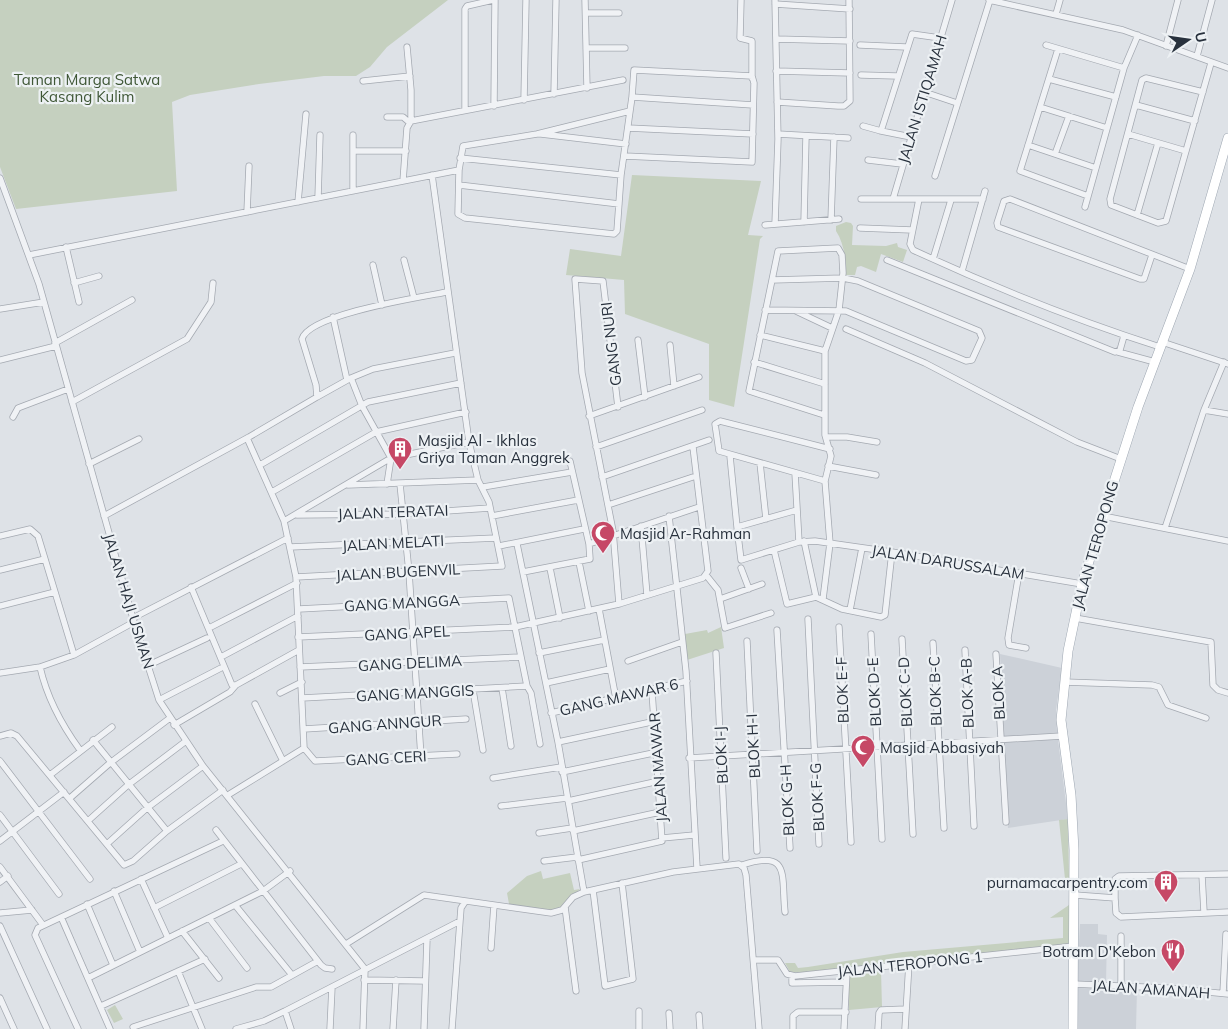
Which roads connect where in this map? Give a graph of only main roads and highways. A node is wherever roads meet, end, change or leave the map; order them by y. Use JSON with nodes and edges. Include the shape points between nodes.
{"nodes":[{"id":1,"x":1228,"y":138,"type":"edge"},
{"id":2,"x":1225,"y":164,"type":"edge"},
{"id":3,"x":1073,"y":1029,"type":"edge"}],
"edges":[{"from":1,"to":2,"type":"main road","name":"JALAN TEROPONG"},
{"from":2,"to":3,"type":"main road","name":"JALAN TEROPONG","via":[[1102,516],[1075,618],[1061,720],[1072,810],[1075,895]]}]}
